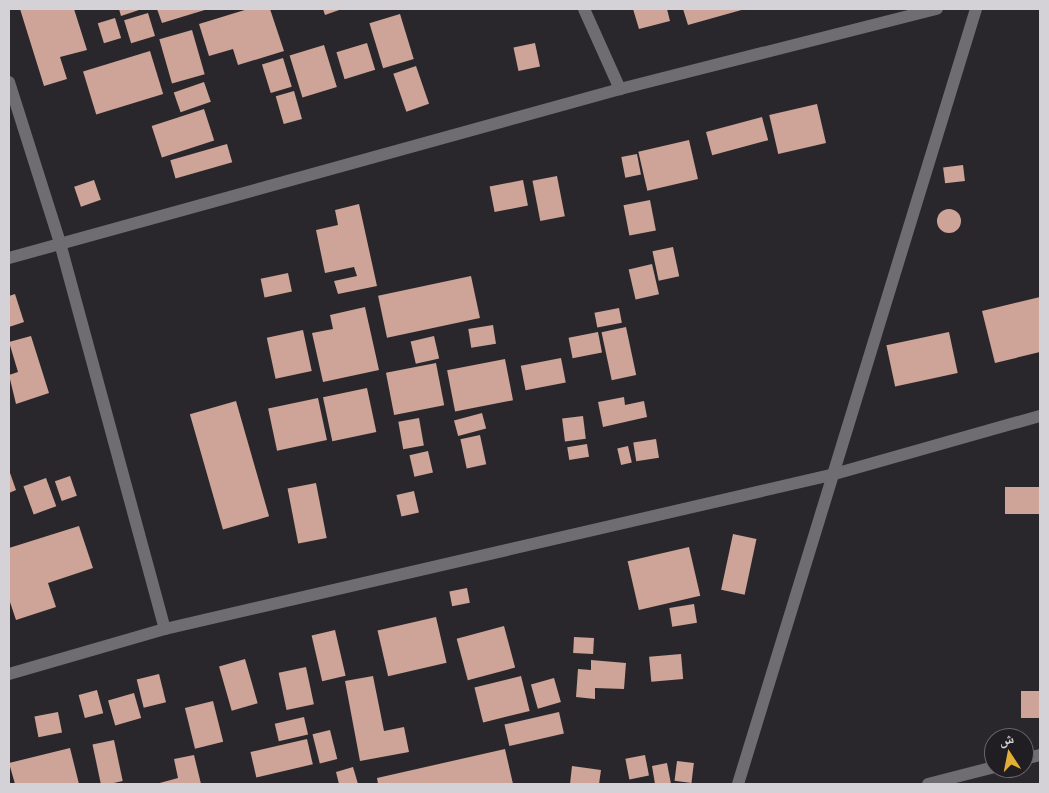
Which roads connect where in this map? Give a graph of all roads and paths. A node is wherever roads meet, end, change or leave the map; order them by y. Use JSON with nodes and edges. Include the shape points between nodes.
{"nodes":[{"id":1,"x":584,"y":9,"type":"edge"},
{"id":2,"x":936,"y":9,"type":"edge"},
{"id":3,"x":976,"y":9,"type":"edge"},
{"id":4,"x":9,"y":82,"type":"edge"},
{"id":5,"x":620,"y":89,"type":"junction"},
{"id":6,"x":60,"y":243,"type":"junction"},
{"id":7,"x":9,"y":258,"type":"edge"},
{"id":8,"x":1040,"y":416,"type":"edge"},
{"id":9,"x":830,"y":475,"type":"junction"},
{"id":10,"x":165,"y":630,"type":"junction"},
{"id":11,"x":9,"y":674,"type":"edge"},
{"id":12,"x":984,"y":770,"type":"edge"},
{"id":13,"x":738,"y":784,"type":"edge"},
{"id":14,"x":928,"y":784,"type":"edge"}],
"edges":[{"from":1,"to":5,"type":"street"},
{"from":2,"to":5,"type":"street"},
{"from":3,"to":9,"type":"street"},
{"from":4,"to":6,"type":"street"},
{"from":5,"to":6,"type":"street"},
{"from":6,"to":7,"type":"street"},
{"from":6,"to":10,"type":"street"},
{"from":8,"to":9,"type":"street"},
{"from":9,"to":10,"type":"street"},
{"from":9,"to":13,"type":"street"},
{"from":10,"to":11,"type":"street"},
{"from":12,"to":14,"type":"street"}]}
